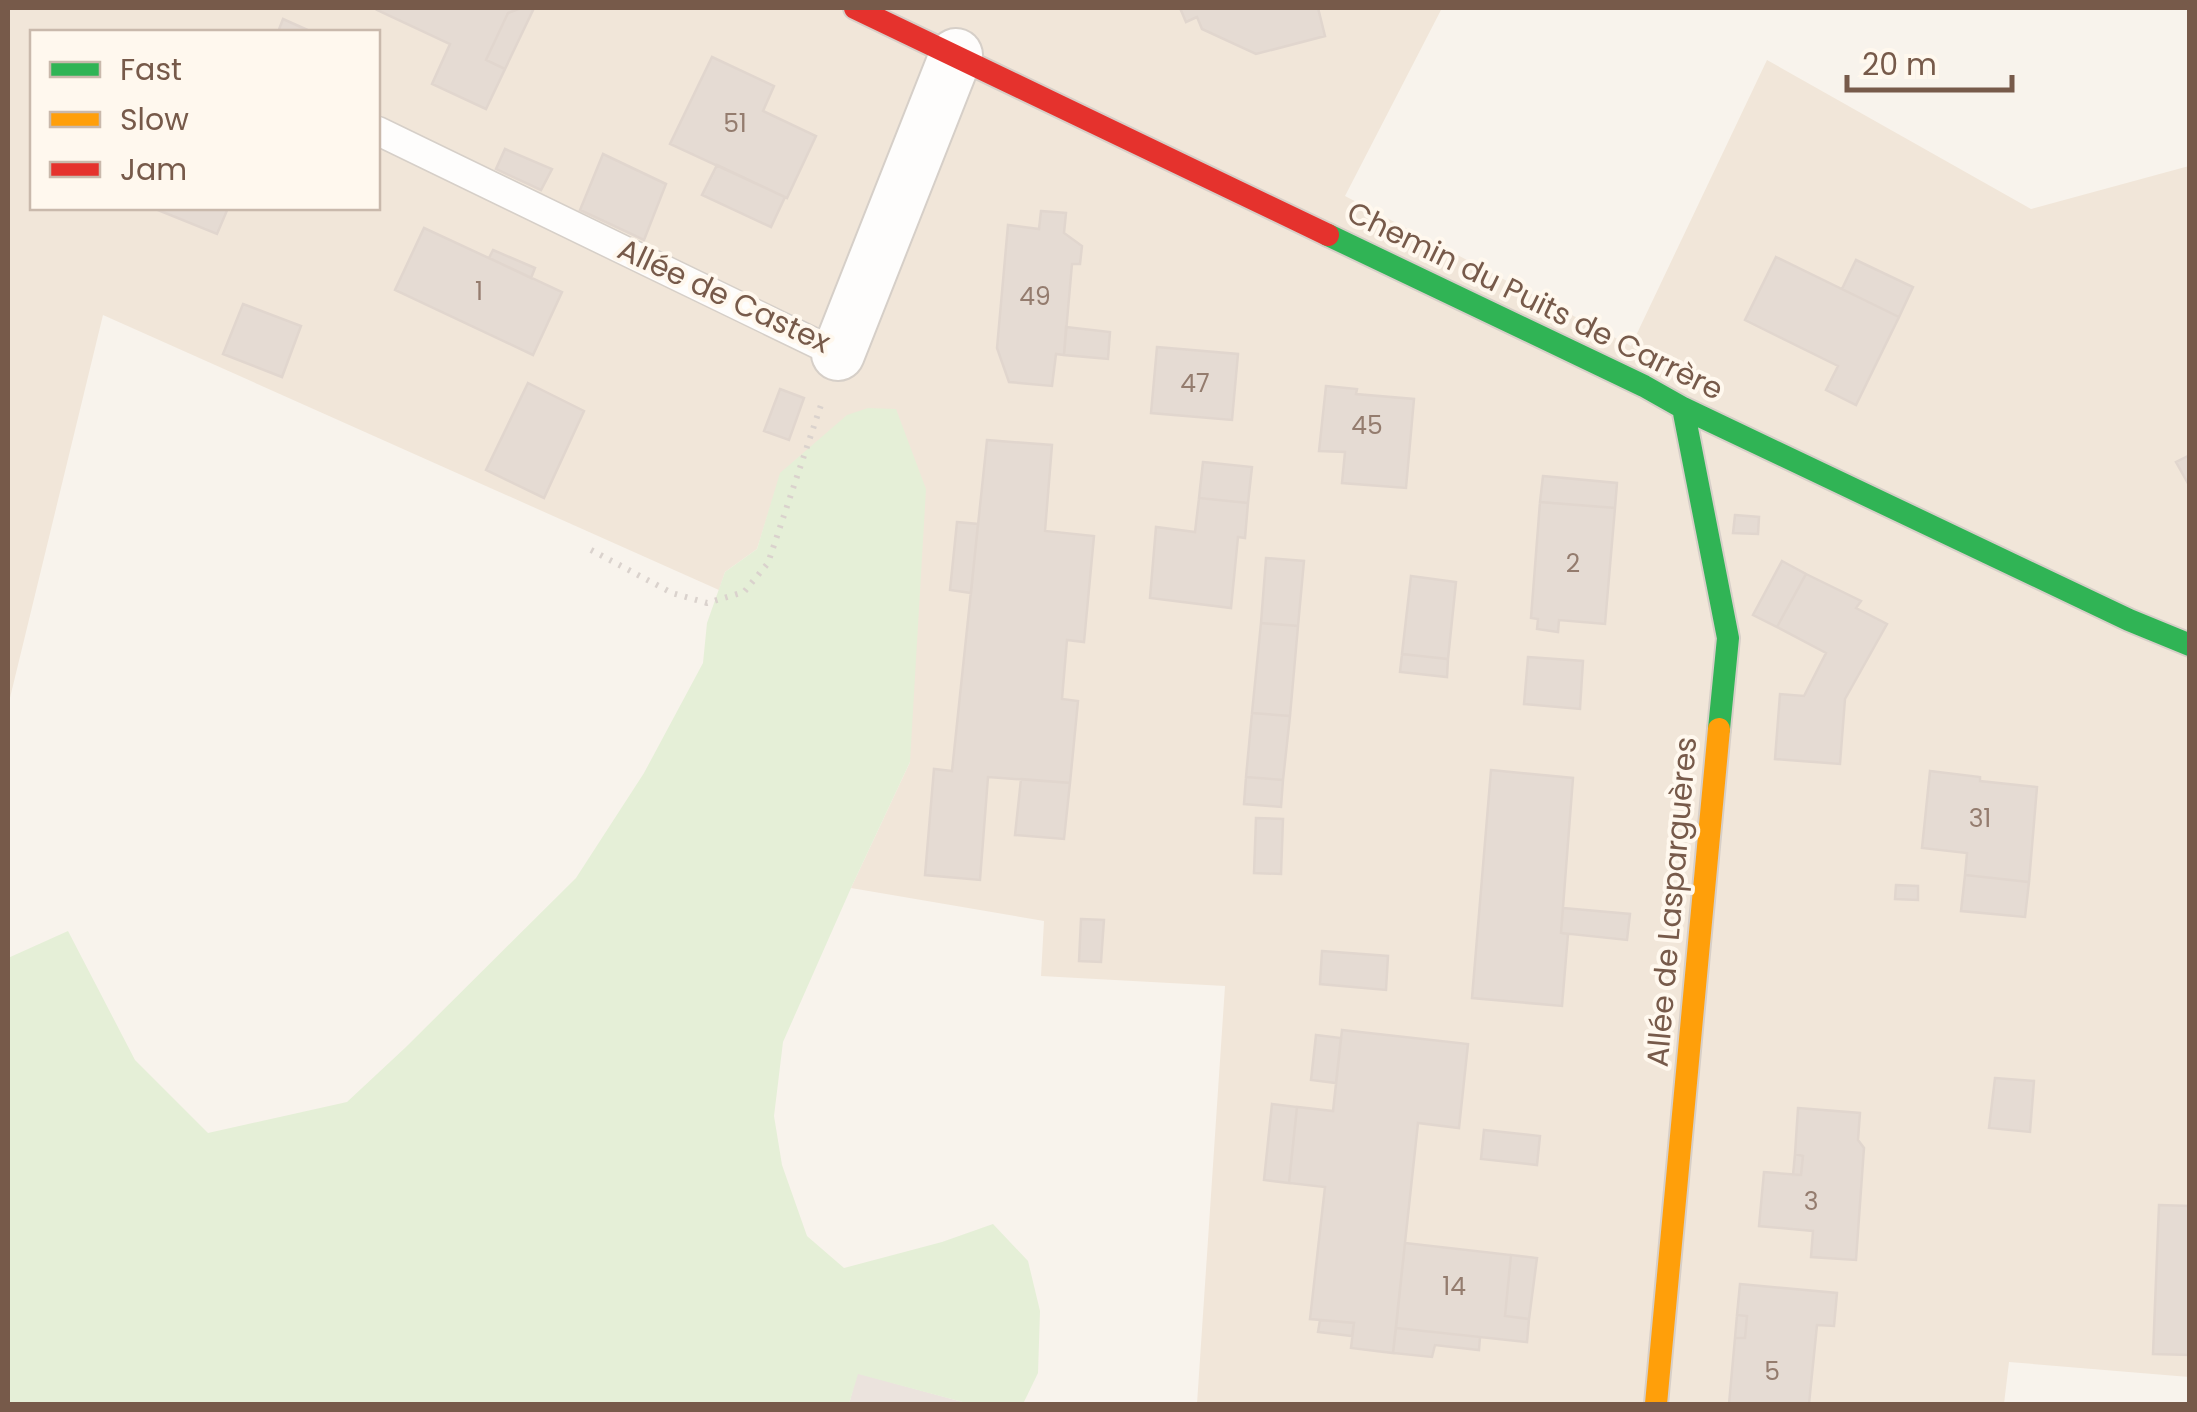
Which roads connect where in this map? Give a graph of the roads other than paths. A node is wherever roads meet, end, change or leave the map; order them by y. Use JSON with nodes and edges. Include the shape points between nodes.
{"nodes":[{"id":1,"x":855,"y":8,"type":"edge"},
{"id":2,"x":956,"y":55,"type":"junction"},
{"id":3,"x":380,"y":132,"type":"edge"},
{"id":4,"x":838,"y":354,"type":"joint"},
{"id":5,"x":1683,"y":408,"type":"junction"},
{"id":6,"x":2190,"y":645,"type":"edge"},
{"id":7,"x":1656,"y":1404,"type":"edge"}],
"edges":[{"from":1,"to":2,"type":"street","name":"Chemin du Puits de Carrère"},
{"from":2,"to":4,"type":"street","name":"Allée de Castex"},
{"from":2,"to":5,"type":"street","name":"Chemin du Puits de Carrère"},
{"from":3,"to":4,"type":"lane","name":"Allée de Castex"},
{"from":5,"to":6,"type":"street","name":"Chemin du Puits de Carrère"},
{"from":5,"to":7,"type":"street","name":"Allée de Lasparguères","via":[[1728,638]]}]}
